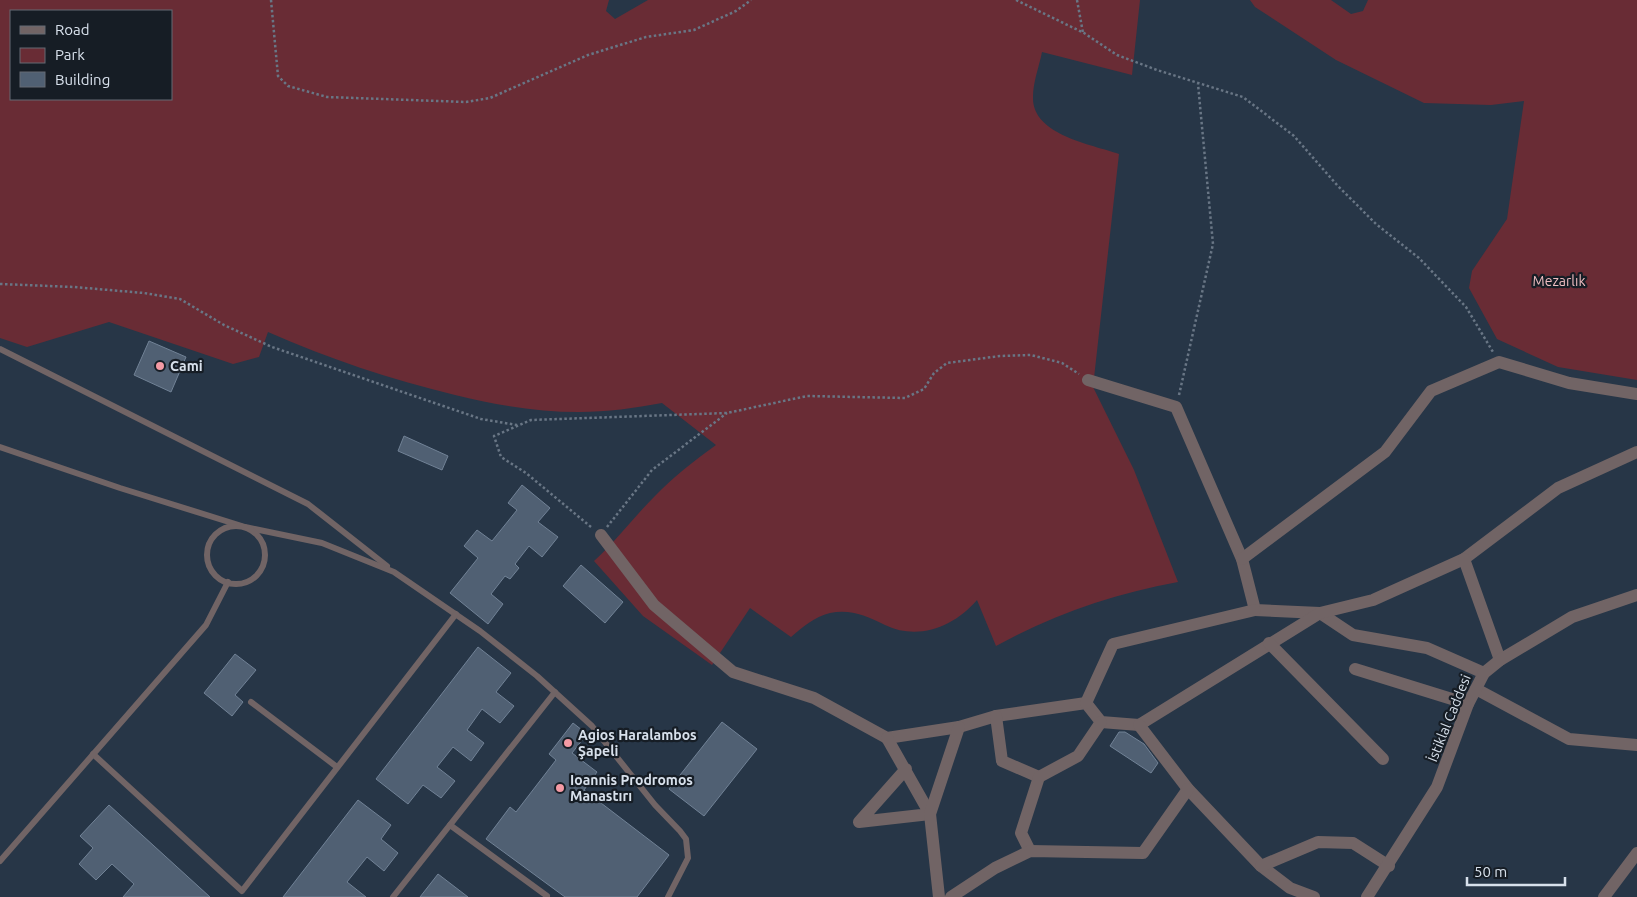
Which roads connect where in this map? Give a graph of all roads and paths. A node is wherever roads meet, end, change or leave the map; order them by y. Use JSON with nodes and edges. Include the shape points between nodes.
{"nodes":[{"id":1,"x":271,"y":0,"type":"edge"},
{"id":2,"x":751,"y":0,"type":"edge"},
{"id":3,"x":1016,"y":0,"type":"edge"},
{"id":4,"x":1077,"y":0,"type":"edge"},
{"id":5,"x":1084,"y":33,"type":"junction"},
{"id":6,"x":1198,"y":84,"type":"junction"},
{"id":7,"x":0,"y":284,"type":"edge"},
{"id":8,"x":0,"y":349,"type":"edge"},
{"id":9,"x":1499,"y":362,"type":"junction"},
{"id":10,"x":1088,"y":380,"type":"joint"},
{"id":11,"x":1637,"y":394,"type":"edge"},
{"id":12,"x":1176,"y":407,"type":"junction"},
{"id":13,"x":727,"y":413,"type":"junction"},
{"id":14,"x":519,"y":426,"type":"junction"},
{"id":15,"x":0,"y":447,"type":"edge"},
{"id":16,"x":1637,"y":452,"type":"edge"},
{"id":17,"x":245,"y":527,"type":"junction"},
{"id":18,"x":600,"y":535,"type":"junction"},
{"id":19,"x":1242,"y":559,"type":"junction"},
{"id":20,"x":1464,"y":559,"type":"junction"},
{"id":21,"x":394,"y":572,"type":"junction"},
{"id":22,"x":228,"y":582,"type":"junction"},
{"id":23,"x":1637,"y":595,"type":"edge"},
{"id":24,"x":1255,"y":610,"type":"junction"},
{"id":25,"x":1320,"y":613,"type":"junction"},
{"id":26,"x":456,"y":614,"type":"junction"},
{"id":27,"x":1269,"y":644,"type":"junction"},
{"id":28,"x":1500,"y":660,"type":"junction"},
{"id":29,"x":1355,"y":669,"type":"dead end"},
{"id":30,"x":1484,"y":673,"type":"junction"},
{"id":31,"x":1476,"y":689,"type":"junction"},
{"id":32,"x":555,"y":692,"type":"junction"},
{"id":33,"x":250,"y":702,"type":"dead end"},
{"id":34,"x":1086,"y":703,"type":"junction"},
{"id":35,"x":1468,"y":704,"type":"junction"},
{"id":36,"x":996,"y":716,"type":"junction"},
{"id":37,"x":1101,"y":722,"type":"junction"},
{"id":38,"x":1139,"y":725,"type":"junction"},
{"id":39,"x":959,"y":727,"type":"junction"},
{"id":40,"x":888,"y":738,"type":"junction"},
{"id":41,"x":1637,"y":745,"type":"edge"},
{"id":42,"x":93,"y":754,"type":"junction"},
{"id":43,"x":1384,"y":759,"type":"dead end"},
{"id":44,"x":337,"y":767,"type":"junction"},
{"id":45,"x":906,"y":769,"type":"junction"},
{"id":46,"x":1039,"y":777,"type":"junction"},
{"id":47,"x":1188,"y":789,"type":"junction"},
{"id":48,"x":930,"y":814,"type":"junction"},
{"id":49,"x":450,"y":825,"type":"junction"},
{"id":50,"x":1030,"y":852,"type":"junction"},
{"id":51,"x":1637,"y":853,"type":"edge"},
{"id":52,"x":0,"y":860,"type":"edge"},
{"id":53,"x":1261,"y":866,"type":"junction"},
{"id":54,"x":1389,"y":866,"type":"junction"},
{"id":55,"x":1289,"y":893,"type":"edge"},
{"id":56,"x":547,"y":896,"type":"edge"},
{"id":57,"x":956,"y":896,"type":"edge"},
{"id":58,"x":393,"y":897,"type":"edge"},
{"id":59,"x":668,"y":897,"type":"edge"},
{"id":60,"x":939,"y":897,"type":"edge"},
{"id":61,"x":1314,"y":897,"type":"edge"},
{"id":62,"x":1367,"y":897,"type":"edge"},
{"id":63,"x":1604,"y":897,"type":"edge"}],
"edges":[{"from":1,"to":2,"type":"path","via":[[278,76],[288,86],[327,98],[466,102],[490,98],[588,55],[646,37],[694,30],[736,11]]},
{"from":3,"to":5,"type":"path"},
{"from":4,"to":5,"type":"path"},
{"from":5,"to":6,"type":"path","via":[[1117,55]]},
{"from":6,"to":9,"type":"path","via":[[1243,97],[1294,136],[1376,224],[1419,258],[1466,307]]},
{"from":6,"to":12,"type":"path","via":[[1213,244]]},
{"from":7,"to":14,"type":"path","via":[[144,292],[180,299],[224,325],[272,347],[481,420]]},
{"from":8,"to":21,"type":"lane","via":[[308,504]]},
{"from":9,"to":11,"type":"street","via":[[1569,383]]},
{"from":9,"to":19,"type":"street","via":[[1431,391],[1385,452]]},
{"from":10,"to":12,"type":"street"},
{"from":10,"to":13,"type":"path","via":[[1062,363],[1031,355],[1000,356],[947,363],[934,373],[924,389],[906,398],[806,396]]},
{"from":12,"to":19,"type":"street"},
{"from":13,"to":14,"type":"path","via":[[531,420]]},
{"from":13,"to":18,"type":"path","via":[[652,470]]},
{"from":14,"to":18,"type":"path","via":[[494,436],[501,457]]},
{"from":15,"to":17,"type":"lane"},
{"from":16,"to":20,"type":"street","via":[[1558,488]]},
{"from":17,"to":21,"type":"lane","via":[[322,543]]},
{"from":17,"to":22,"type":"lane","via":[[261,540],[265,560],[254,578],[242,583]]},
{"from":17,"to":22,"type":"lane","via":[[224,529],[210,543],[209,564],[216,576]]},
{"from":18,"to":40,"type":"street","via":[[654,605],[733,672],[814,698]]},
{"from":19,"to":24,"type":"street"},
{"from":20,"to":25,"type":"street","via":[[1373,600]]},
{"from":20,"to":28,"type":"street"},
{"from":21,"to":26,"type":"lane"},
{"from":22,"to":42,"type":"lane","via":[[206,625]]},
{"from":23,"to":28,"type":"street","name":"İstiklal Caddesi","via":[[1572,617]]},
{"from":24,"to":25,"type":"street"},
{"from":24,"to":34,"type":"street","via":[[1113,644]]},
{"from":25,"to":27,"type":"street"},
{"from":25,"to":30,"type":"street","via":[[1353,635],[1427,648]]},
{"from":26,"to":32,"type":"lane"},
{"from":26,"to":44,"type":"lane"},
{"from":27,"to":38,"type":"street"},
{"from":27,"to":43,"type":"street"},
{"from":28,"to":30,"type":"street","name":"İstiklal Caddesi"},
{"from":29,"to":35,"type":"street"},
{"from":30,"to":31,"type":"street","name":"İstiklal Caddesi"},
{"from":31,"to":35,"type":"street","name":"İstiklal Caddesi"},
{"from":31,"to":41,"type":"street","via":[[1569,738]]},
{"from":32,"to":49,"type":"lane"},
{"from":32,"to":59,"type":"lane","via":[[592,726],[686,839],[688,858]]},
{"from":33,"to":44,"type":"lane"},
{"from":34,"to":36,"type":"street"},
{"from":34,"to":37,"type":"street"},
{"from":35,"to":54,"type":"street","name":"İstiklal Caddesi","via":[[1438,787]]},
{"from":36,"to":39,"type":"street"},
{"from":36,"to":46,"type":"street","via":[[1002,761]]},
{"from":37,"to":38,"type":"street"},
{"from":37,"to":46,"type":"street","via":[[1078,756]]},
{"from":38,"to":47,"type":"street"},
{"from":39,"to":40,"type":"street"},
{"from":39,"to":48,"type":"street"},
{"from":40,"to":45,"type":"street"},
{"from":42,"to":44,"type":"lane","via":[[242,891]]},
{"from":42,"to":52,"type":"lane"},
{"from":45,"to":48,"type":"street"},
{"from":45,"to":48,"type":"street","via":[[859,822]]},
{"from":46,"to":50,"type":"street","via":[[1021,833]]},
{"from":47,"to":50,"type":"street","via":[[1143,853]]},
{"from":47,"to":53,"type":"street"},
{"from":48,"to":60,"type":"street"},
{"from":49,"to":56,"type":"lane"},
{"from":49,"to":58,"type":"lane"},
{"from":50,"to":57,"type":"street","via":[[995,868]]},
{"from":51,"to":63,"type":"street"},
{"from":53,"to":54,"type":"street","via":[[1318,842],[1353,843]]},
{"from":53,"to":55,"type":"street"},
{"from":54,"to":62,"type":"street","name":"İstiklal Caddesi"},
{"from":55,"to":61,"type":"street"}]}
